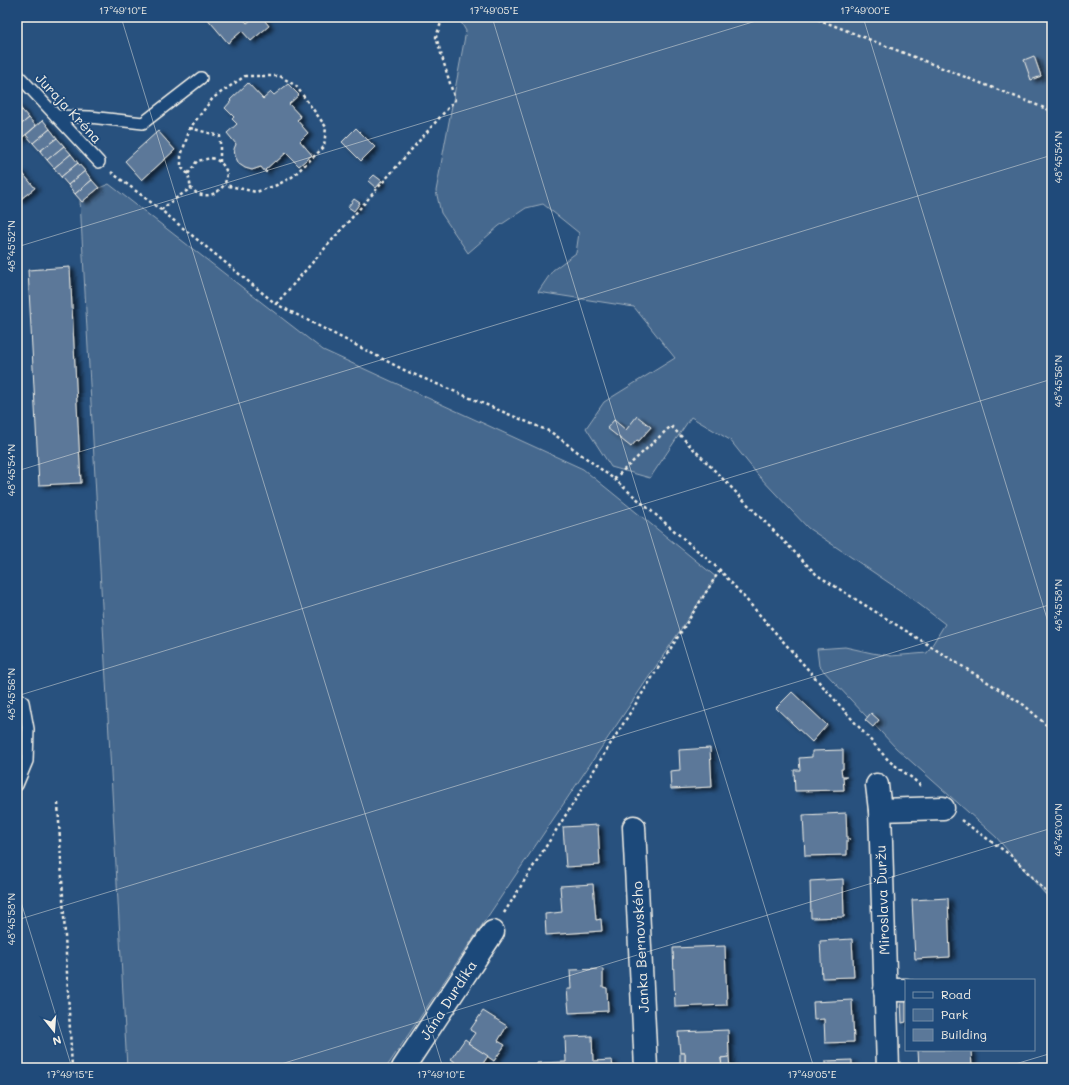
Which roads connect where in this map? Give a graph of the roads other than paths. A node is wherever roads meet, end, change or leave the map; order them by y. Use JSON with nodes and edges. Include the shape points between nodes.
{"nodes":[{"id":1,"x":17,"y":74,"type":"edge"},
{"id":2,"x":201,"y":78,"type":"dead end"},
{"id":3,"x":56,"y":116,"type":"junction"},
{"id":4,"x":99,"y":162,"type":"road end"},
{"id":5,"x":17,"y":697,"type":"edge"},
{"id":6,"x":17,"y":785,"type":"edge"},
{"id":7,"x":877,"y":785,"type":"dead end"},
{"id":8,"x":943,"y":808,"type":"road end"},
{"id":9,"x":880,"y":810,"type":"junction"},
{"id":10,"x":634,"y":827,"type":"dead end"},
{"id":11,"x":493,"y":932,"type":"road end"},
{"id":12,"x":896,"y":990,"type":"edge"},
{"id":13,"x":403,"y":1068,"type":"edge"},
{"id":14,"x":646,"y":1068,"type":"edge"},
{"id":15,"x":888,"y":1068,"type":"edge"}],
"edges":[{"from":1,"to":3,"type":"lane","name":"Juraja Kréna"},
{"from":2,"to":3,"type":"lane","via":[[143,123]]},
{"from":3,"to":4,"type":"lane","name":"Juraja Kréna"},
{"from":5,"to":6,"type":"lane","via":[[23,702],[28,729],[27,761]]},
{"from":7,"to":9,"type":"street","name":"Miroslava Ďuržu"},
{"from":8,"to":9,"type":"street"},
{"from":9,"to":12,"type":"street","name":"Miroslava Ďuržu"},
{"from":10,"to":14,"type":"street","name":"Janka Bernovského"},
{"from":11,"to":13,"type":"street","name":"Jána Durdíka"},
{"from":12,"to":15,"type":"street","name":"Miroslava Ďuržu"}]}
